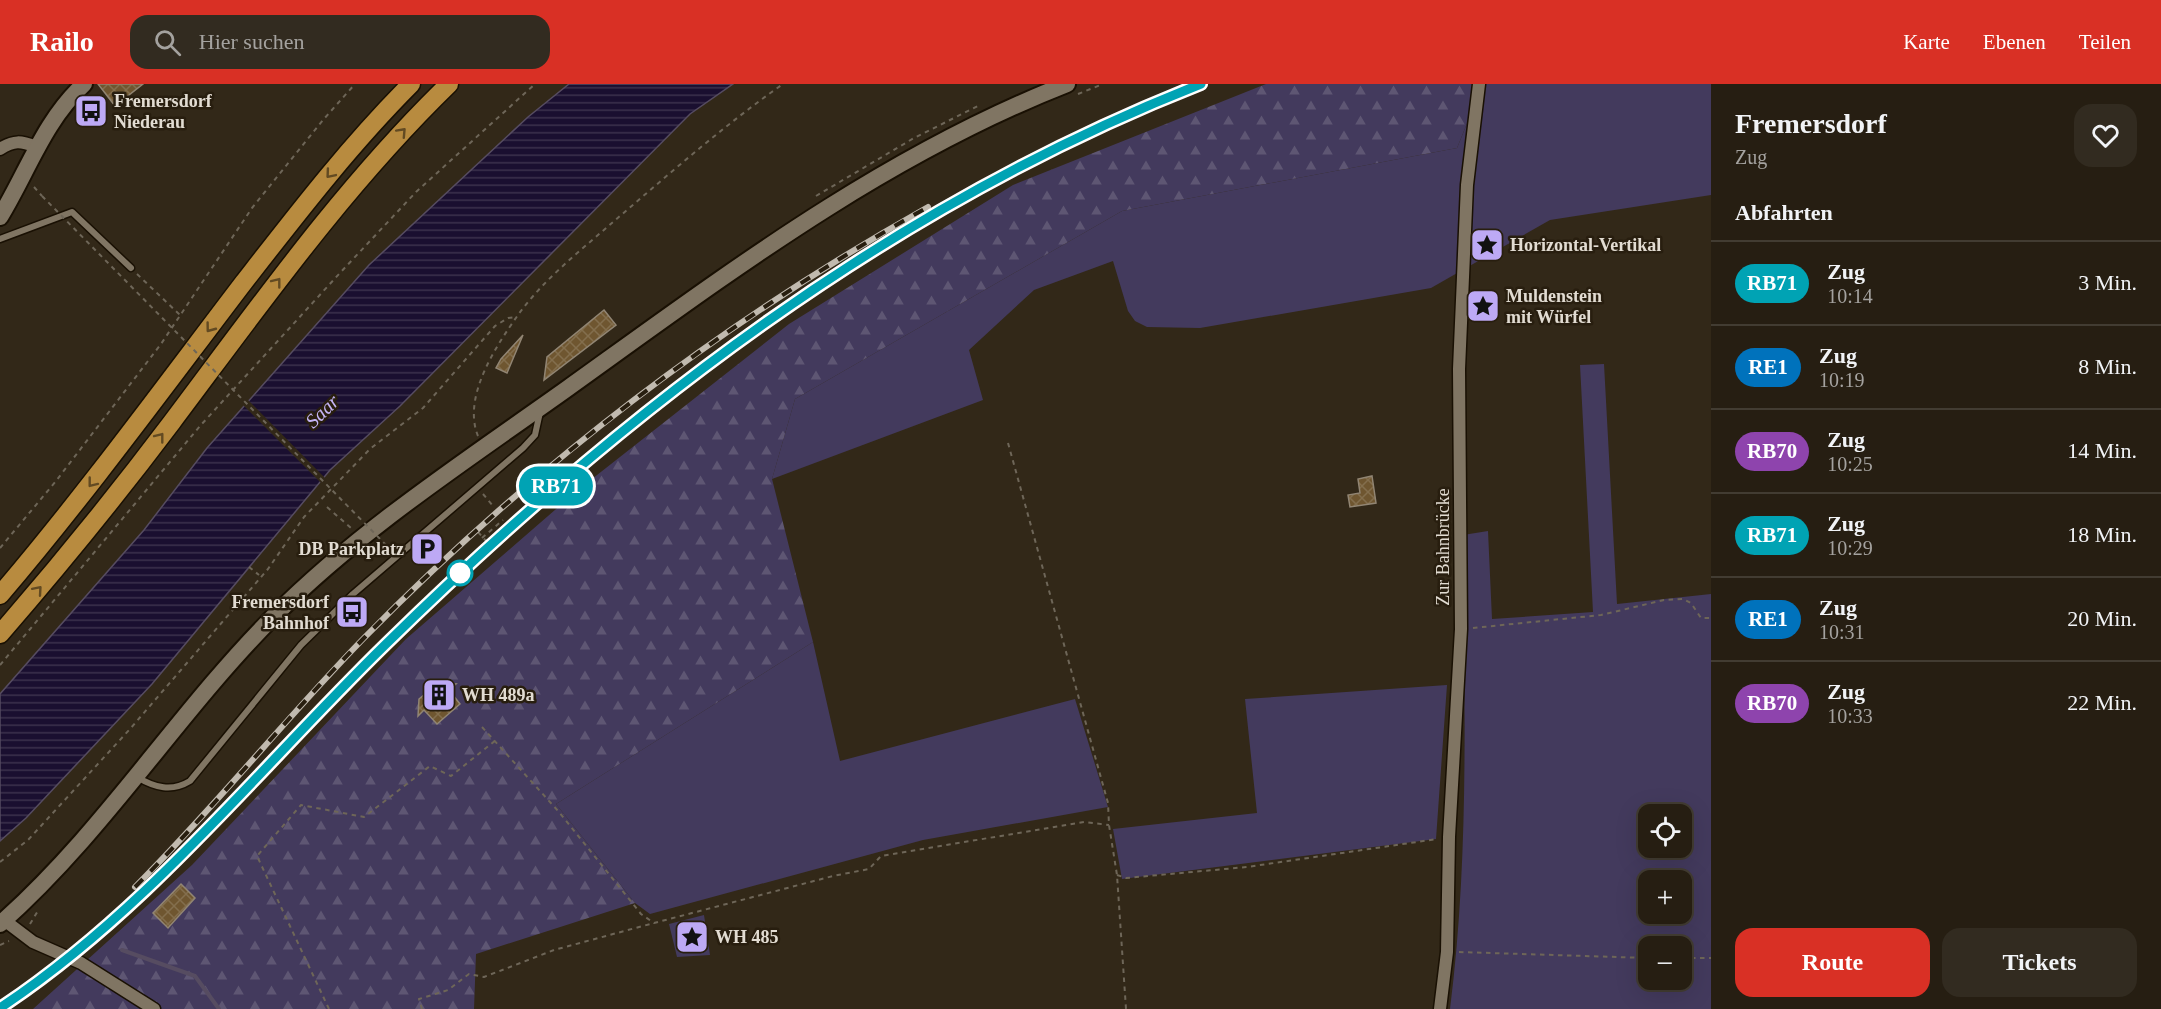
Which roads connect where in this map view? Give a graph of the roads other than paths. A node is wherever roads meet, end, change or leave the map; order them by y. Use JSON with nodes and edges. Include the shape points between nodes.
{"nodes":[{"id":1,"x":84,"y":84,"type":"edge"},
{"id":2,"x":411,"y":84,"type":"edge"},
{"id":3,"x":448,"y":84,"type":"edge"},
{"id":4,"x":1479,"y":84,"type":"edge"},
{"id":5,"x":1069,"y":90,"type":"edge"},
{"id":6,"x":36,"y":147,"type":"junction"},
{"id":7,"x":0,"y":149,"type":"edge"},
{"id":8,"x":0,"y":217,"type":"edge"},
{"id":9,"x":0,"y":239,"type":"edge"},
{"id":10,"x":131,"y":268,"type":"road end"},
{"id":11,"x":540,"y":408,"type":"junction"},
{"id":12,"x":0,"y":595,"type":"edge"},
{"id":13,"x":0,"y":634,"type":"edge"},
{"id":14,"x":137,"y":777,"type":"junction"},
{"id":15,"x":2,"y":922,"type":"edge"},
{"id":16,"x":154,"y":1009,"type":"edge"},
{"id":17,"x":1440,"y":1009,"type":"edge"}],
"edges":[{"from":1,"to":6,"type":"main road","via":[[59,109]]},
{"from":2,"to":12,"type":"highway","one_way":true,"via":[[302,207],[98,475]]},
{"from":13,"to":3,"type":"highway","one_way":true,"via":[[118,491],[322,224],[370,166]]},
{"from":4,"to":17,"type":"street","name":"Zur Bahnbrücke","via":[[1467,185],[1459,369],[1461,629],[1447,952]]},
{"from":5,"to":11,"type":"main road","via":[[964,129],[860,185],[732,270]]},
{"from":6,"to":7,"type":"street","via":[[21,141]]},
{"from":6,"to":8,"type":"main road"},
{"from":9,"to":10,"type":"lane","via":[[72,212]]},
{"from":11,"to":14,"type":"main road","via":[[374,526],[309,581],[238,655]]},
{"from":11,"to":14,"type":"lane","via":[[535,435],[523,448],[353,594],[301,645],[190,781],[165,788]]},
{"from":14,"to":15,"type":"main road","via":[[70,857]]},
{"from":15,"to":16,"type":"street","via":[[33,942],[81,963]]}]}
